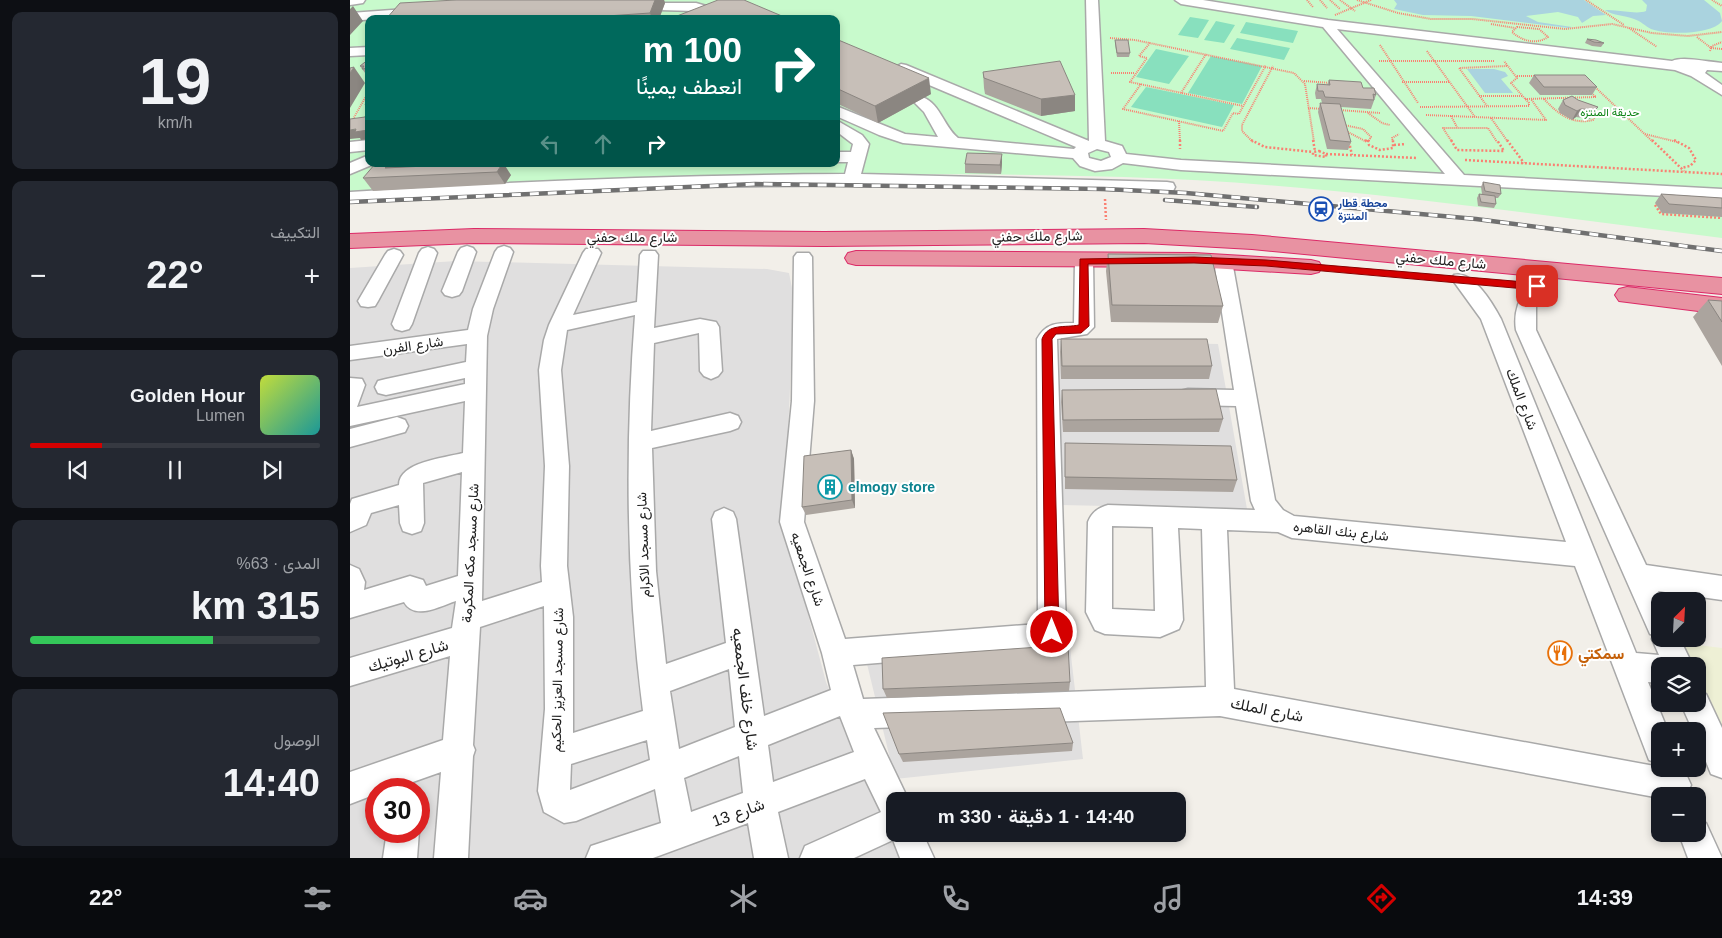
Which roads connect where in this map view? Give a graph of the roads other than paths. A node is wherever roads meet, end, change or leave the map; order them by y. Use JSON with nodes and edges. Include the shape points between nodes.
{"nodes":[{"id":1,"x":350,"y":0,"type":"edge"},
{"id":2,"x":359,"y":0,"type":"edge"},
{"id":3,"x":391,"y":0,"type":"edge"},
{"id":4,"x":1092,"y":0,"type":"edge"},
{"id":5,"x":1181,"y":0,"type":"edge"},
{"id":6,"x":695,"y":4,"type":"edge"},
{"id":7,"x":664,"y":8,"type":"dead end"},
{"id":8,"x":432,"y":11,"type":"edge"},
{"id":9,"x":377,"y":15,"type":"edge"},
{"id":10,"x":402,"y":15,"type":"edge"},
{"id":11,"x":685,"y":15,"type":"edge"},
{"id":12,"x":723,"y":15,"type":"edge"},
{"id":13,"x":1332,"y":20,"type":"junction"},
{"id":14,"x":890,"y":64,"type":"edge"},
{"id":15,"x":1722,"y":67,"type":"edge"},
{"id":16,"x":1696,"y":69,"type":"junction"},
{"id":17,"x":1722,"y":91,"type":"edge"},
{"id":18,"x":919,"y":100,"type":"edge"},
{"id":19,"x":840,"y":112,"type":"edge"},
{"id":20,"x":840,"y":127,"type":"edge"},
{"id":21,"x":953,"y":142,"type":"junction"},
{"id":22,"x":365,"y":145,"type":"edge"},
{"id":23,"x":350,"y":147,"type":"edge"},
{"id":24,"x":1087,"y":148,"type":"junction"},
{"id":25,"x":1055,"y":152,"type":"junction"},
{"id":26,"x":365,"y":155,"type":"edge"},
{"id":27,"x":350,"y":157,"type":"edge"},
{"id":28,"x":840,"y":157,"type":"edge"},
{"id":29,"x":858,"y":157,"type":"junction"},
{"id":30,"x":1119,"y":158,"type":"junction"},
{"id":31,"x":365,"y":162,"type":"edge"},
{"id":32,"x":350,"y":169,"type":"edge"},
{"id":33,"x":852,"y":179,"type":"junction"},
{"id":34,"x":1459,"y":180,"type":"junction"},
{"id":35,"x":1050,"y":182,"type":"junction"},
{"id":36,"x":1167,"y":187,"type":"dead end"},
{"id":37,"x":1722,"y":194,"type":"edge"},
{"id":38,"x":350,"y":197,"type":"edge"},
{"id":39,"x":1054,"y":235,"type":"junction"},
{"id":40,"x":1144,"y":236,"type":"junction"},
{"id":41,"x":350,"y":241,"type":"edge"},
{"id":42,"x":468,"y":252,"type":"junction"},
{"id":43,"x":504,"y":252,"type":"junction"},
{"id":44,"x":428,"y":253,"type":"junction"},
{"id":45,"x":592,"y":253,"type":"junction"},
{"id":46,"x":394,"y":255,"type":"junction"},
{"id":47,"x":649,"y":255,"type":"junction"},
{"id":48,"x":350,"y":257,"type":"edge"},
{"id":49,"x":803,"y":257,"type":"junction"},
{"id":50,"x":1057,"y":260,"type":"junction"},
{"id":51,"x":1143,"y":260,"type":"junction"},
{"id":52,"x":1084,"y":261,"type":"junction"},
{"id":53,"x":1223,"y":261,"type":"junction"},
{"id":54,"x":1461,"y":279,"type":"junction"},
{"id":55,"x":1537,"y":286,"type":"junction"},
{"id":56,"x":1722,"y":286,"type":"edge"},
{"id":57,"x":452,"y":291,"type":"dead end"},
{"id":58,"x":368,"y":301,"type":"dead end"},
{"id":59,"x":647,"y":306,"type":"junction"},
{"id":60,"x":1722,"y":306,"type":"edge"},
{"id":61,"x":402,"y":324,"type":"dead end"},
{"id":62,"x":559,"y":325,"type":"junction"},
{"id":63,"x":477,"y":336,"type":"junction"},
{"id":64,"x":642,"y":338,"type":"junction"},
{"id":65,"x":436,"y":343,"type":"junction"},
{"id":66,"x":350,"y":354,"type":"edge"},
{"id":67,"x":711,"y":371,"type":"dead end"},
{"id":68,"x":426,"y":379,"type":"junction"},
{"id":69,"x":476,"y":379,"type":"junction"},
{"id":70,"x":386,"y":387,"type":"dead end"},
{"id":71,"x":1166,"y":397,"type":"edge"},
{"id":72,"x":1244,"y":398,"type":"junction"},
{"id":73,"x":420,"y":402,"type":"junction"},
{"id":74,"x":350,"y":417,"type":"edge"},
{"id":75,"x":730,"y":422,"type":"dead end"},
{"id":76,"x":397,"y":426,"type":"dead end"},
{"id":77,"x":350,"y":438,"type":"edge"},
{"id":78,"x":640,"y":442,"type":"junction"},
{"id":79,"x":475,"y":459,"type":"junction"},
{"id":80,"x":410,"y":492,"type":"junction"},
{"id":81,"x":1165,"y":517,"type":"junction"},
{"id":82,"x":1214,"y":519,"type":"junction"},
{"id":83,"x":724,"y":520,"type":"dead end"},
{"id":84,"x":350,"y":521,"type":"edge"},
{"id":85,"x":1278,"y":522,"type":"junction"},
{"id":86,"x":412,"y":523,"type":"dead end"},
{"id":87,"x":1583,"y":555,"type":"junction"},
{"id":88,"x":1638,"y":576,"type":"junction"},
{"id":89,"x":350,"y":577,"type":"edge"},
{"id":90,"x":471,"y":584,"type":"junction"},
{"id":91,"x":1722,"y":588,"type":"edge"},
{"id":92,"x":556,"y":590,"type":"junction"},
{"id":93,"x":350,"y":592,"type":"edge"},
{"id":94,"x":1651,"y":605,"type":"edge"},
{"id":95,"x":350,"y":606,"type":"edge"},
{"id":96,"x":466,"y":628,"type":"junction"},
{"id":97,"x":740,"y":651,"type":"junction"},
{"id":98,"x":836,"y":653,"type":"junction"},
{"id":99,"x":1626,"y":666,"type":"junction"},
{"id":100,"x":1651,"y":668,"type":"edge"},
{"id":101,"x":350,"y":672,"type":"edge"},
{"id":102,"x":654,"y":683,"type":"junction"},
{"id":103,"x":1220,"y":700,"type":"junction"},
{"id":104,"x":851,"y":706,"type":"junction"},
{"id":105,"x":1700,"y":712,"type":"edge"},
{"id":106,"x":659,"y":721,"type":"junction"},
{"id":107,"x":1651,"y":727,"type":"edge"},
{"id":108,"x":752,"y":735,"type":"junction"},
{"id":109,"x":460,"y":750,"type":"junction"},
{"id":110,"x":557,"y":753,"type":"junction"},
{"id":111,"x":872,"y":761,"type":"junction"},
{"id":112,"x":1722,"y":762,"type":"edge"},
{"id":113,"x":666,"y":768,"type":"junction"},
{"id":114,"x":408,"y":778,"type":"edge"},
{"id":115,"x":1674,"y":783,"type":"edge"},
{"id":116,"x":365,"y":785,"type":"edge"},
{"id":117,"x":350,"y":788,"type":"edge"},
{"id":118,"x":888,"y":792,"type":"edge"},
{"id":119,"x":760,"y":804,"type":"junction"},
{"id":120,"x":886,"y":826,"type":"edge"},
{"id":121,"x":680,"y":834,"type":"junction"},
{"id":122,"x":910,"y":842,"type":"edge"},
{"id":123,"x":1698,"y":842,"type":"edge"},
{"id":124,"x":402,"y":843,"type":"edge"},
{"id":125,"x":400,"y":858,"type":"edge"},
{"id":126,"x":452,"y":858,"type":"edge"},
{"id":127,"x":602,"y":858,"type":"edge"},
{"id":128,"x":771,"y":858,"type":"edge"},
{"id":129,"x":817,"y":858,"type":"edge"},
{"id":130,"x":917,"y":858,"type":"edge"},
{"id":131,"x":1704,"y":858,"type":"edge"}],
"edges":[{"from":1,"to":2,"type":"street"},
{"from":3,"to":9,"type":"street"},
{"from":4,"to":24,"type":"street","via":[[1094,73]]},
{"from":5,"to":13,"type":"street"},
{"from":6,"to":7,"type":"street"},
{"from":6,"to":11,"type":"street"},
{"from":6,"to":12,"type":"street"},
{"from":8,"to":10,"type":"street"},
{"from":13,"to":16,"type":"street","via":[[1679,64]]},
{"from":13,"to":34,"type":"street","via":[[1333,34],[1398,115]]},
{"from":14,"to":24,"type":"street"},
{"from":15,"to":16,"type":"street"},
{"from":16,"to":17,"type":"street"},
{"from":18,"to":21,"type":"street","via":[[932,110],[939,131]]},
{"from":19,"to":21,"type":"street","via":[[893,135]]},
{"from":20,"to":29,"type":"street","via":[[859,141]]},
{"from":21,"to":25,"type":"street"},
{"from":22,"to":23,"type":"street"},
{"from":24,"to":25,"type":"street"},
{"from":24,"to":30,"type":"street","via":[[1116,150]]},
{"from":24,"to":30,"type":"street","via":[[1084,162],[1099,166],[1114,163]]},
{"from":25,"to":35,"type":"street"},
{"from":26,"to":27,"type":"street"},
{"from":28,"to":29,"type":"street"},
{"from":29,"to":33,"type":"street"},
{"from":30,"to":34,"type":"street","via":[[1180,165]]},
{"from":31,"to":32,"type":"street"},
{"from":33,"to":35,"type":"street"},
{"from":33,"to":38,"type":"street","via":[[650,182]]},
{"from":34,"to":37,"type":"street"},
{"from":35,"to":36,"type":"street"},
{"from":39,"to":40,"type":"highway","name":"شارع ملك حفني"},
{"from":39,"to":41,"type":"highway","name":"شارع ملك حفني","via":[[834,239],[474,236]]},
{"from":39,"to":50,"type":"highway","via":[[1064,238],[1070,250]]},
{"from":40,"to":51,"type":"highway","via":[[1134,238],[1128,244],[1128,250],[1134,257]]},
{"from":40,"to":56,"type":"highway","name":"شارع ملك حفني","via":[[1243,242]]},
{"from":42,"to":43,"type":"highway","name":"شارع ملك حفني"},
{"from":42,"to":44,"type":"highway","name":"شارع ملك حفني"},
{"from":42,"to":57,"type":"street"},
{"from":43,"to":45,"type":"highway","name":"شارع ملك حفني"},
{"from":43,"to":63,"type":"street","name":"شارع مسجد مكه المكرمة","via":[[483,309]]},
{"from":44,"to":46,"type":"highway","name":"شارع ملك حفني"},
{"from":44,"to":61,"type":"street"},
{"from":45,"to":47,"type":"highway","name":"شارع ملك حفني"},
{"from":45,"to":62,"type":"street","name":"شارع مسجد العزيز الحكيم"},
{"from":46,"to":48,"type":"highway","name":"شارع ملك حفني"},
{"from":46,"to":58,"type":"street"},
{"from":47,"to":49,"type":"highway","name":"شارع ملك حفني"},
{"from":47,"to":59,"type":"street","name":"شارع مسجد الاكرام"},
{"from":49,"to":50,"type":"highway","name":"شارع ملك حفني"},
{"from":49,"to":98,"type":"street","name":"شارع الجمعيه","via":[[802,428],[792,522]]},
{"from":50,"to":52,"type":"highway","name":"شارع ملك حفني"},
{"from":51,"to":52,"type":"highway","name":"شارع ملك حفني"},
{"from":51,"to":53,"type":"highway","name":"شارع ملك حفني"},
{"from":52,"to":98,"type":"street","via":[[1084,326],[1054,331],[1047,339],[1058,395],[1050,636]]},
{"from":53,"to":54,"type":"highway","name":"شارع ملك حفني"},
{"from":53,"to":72,"type":"street","name":"شارع بنك القاهره"},
{"from":54,"to":55,"type":"highway","name":"شارع ملك حفني"},
{"from":54,"to":87,"type":"street","name":"شارع الملك","via":[[1491,319]]},
{"from":55,"to":60,"type":"highway","name":"شارع ملك حفني"},
{"from":55,"to":88,"type":"street","via":[[1525,305],[1526,330]]},
{"from":59,"to":62,"type":"street"},
{"from":59,"to":64,"type":"street","name":"شارع مسجد الاكرام"},
{"from":62,"to":92,"type":"street","name":"شارع مسجد العزيز الحكيم","via":[[550,370],[557,466]]},
{"from":63,"to":65,"type":"street","name":"شارع الفرن"},
{"from":63,"to":69,"type":"street","name":"شارع مسجد مكه المكرمة"},
{"from":64,"to":67,"type":"street","via":[[709,327]]},
{"from":64,"to":78,"type":"street","name":"شارع مسجد الاكرام"},
{"from":65,"to":66,"type":"street","name":"شارع الفرن"},
{"from":65,"to":68,"type":"street"},
{"from":68,"to":69,"type":"street"},
{"from":68,"to":70,"type":"street"},
{"from":68,"to":73,"type":"street"},
{"from":69,"to":73,"type":"street"},
{"from":69,"to":79,"type":"street","name":"شارع مسجد مكه المكرمة"},
{"from":71,"to":72,"type":"street"},
{"from":72,"to":85,"type":"street","name":"شارع بنك القاهره","via":[[1244,448],[1268,512]]},
{"from":73,"to":74,"type":"street"},
{"from":75,"to":78,"type":"street"},
{"from":76,"to":77,"type":"street"},
{"from":78,"to":102,"type":"street","name":"شارع مسجد الاكرام","via":[[646,613]]},
{"from":79,"to":80,"type":"street","via":[[413,476]]},
{"from":79,"to":90,"type":"street","name":"شارع مسجد مكه المكرمة"},
{"from":80,"to":84,"type":"street","via":[[361,506],[357,518]]},
{"from":80,"to":86,"type":"street"},
{"from":81,"to":81,"type":"street","via":[[1108,515],[1100,522],[1099,612],[1105,621],[1160,624],[1169,620]]},
{"from":81,"to":82,"type":"street"},
{"from":82,"to":85,"type":"street"},
{"from":82,"to":103,"type":"street"},
{"from":83,"to":97,"type":"street","name":"شارع خلف الجمعيه"},
{"from":85,"to":87,"type":"street","name":"شارع بنك القاهره","via":[[1292,527]]},
{"from":87,"to":99,"type":"street","name":"شارع الملك"},
{"from":88,"to":91,"type":"street"},
{"from":88,"to":94,"type":"street"},
{"from":89,"to":93,"type":"street"},
{"from":90,"to":95,"type":"street","via":[[419,600],[414,589],[410,588]]},
{"from":90,"to":96,"type":"street","name":"شارع مسجد مكه المكرمة"},
{"from":92,"to":96,"type":"street","name":"شارع البوتيك"},
{"from":92,"to":110,"type":"street","name":"شارع مسجد العزيز الحكيم","via":[[560,700]]},
{"from":96,"to":101,"type":"street","name":"شارع البوتيك"},
{"from":96,"to":109,"type":"street","name":"شارع مسجد مكه المكرمة"},
{"from":97,"to":102,"type":"street"},
{"from":97,"to":108,"type":"street","name":"شارع خلف الجمعيه"},
{"from":98,"to":104,"type":"street","name":"شارع الجمعيه"},
{"from":99,"to":100,"type":"street"},
{"from":99,"to":107,"type":"street","name":"شارع الملك"},
{"from":102,"to":106,"type":"street","name":"شارع مسجد الاكرام"},
{"from":103,"to":104,"type":"street","name":"شارع الملك"},
{"from":103,"to":115,"type":"street","name":"شارع الملك"},
{"from":104,"to":108,"type":"street","name":"شارع مسجد العزيز الحكيم"},
{"from":104,"to":111,"type":"street","name":"شارع الجمعيه"},
{"from":105,"to":112,"type":"street"},
{"from":106,"to":110,"type":"street"},
{"from":106,"to":113,"type":"street","name":"شارع مسجد الاكرام"},
{"from":108,"to":113,"type":"street","name":"شارع مسجد العزيز الحكيم"},
{"from":108,"to":119,"type":"street","name":"شارع خلف الجمعيه"},
{"from":109,"to":114,"type":"street"},
{"from":109,"to":126,"type":"street","name":"شارع مسجد مكه المكرمة"},
{"from":110,"to":113,"type":"street","name":"شارع مسجد العزيز الحكيم","via":[[555,801],[564,807]]},
{"from":111,"to":118,"type":"street","name":"شارع الجمعيه"},
{"from":111,"to":119,"type":"street","name":"شارع 13"},
{"from":113,"to":121,"type":"street","name":"شارع مسجد الاكرام"},
{"from":116,"to":117,"type":"street"},
{"from":119,"to":121,"type":"street","name":"شارع 13"},
{"from":119,"to":128,"type":"street","name":"شارع خلف الجمعيه"},
{"from":120,"to":129,"type":"street"},
{"from":121,"to":127,"type":"street","name":"شارع 13"},
{"from":122,"to":130,"type":"street"},
{"from":123,"to":131,"type":"street"},
{"from":124,"to":125,"type":"street"}]}
